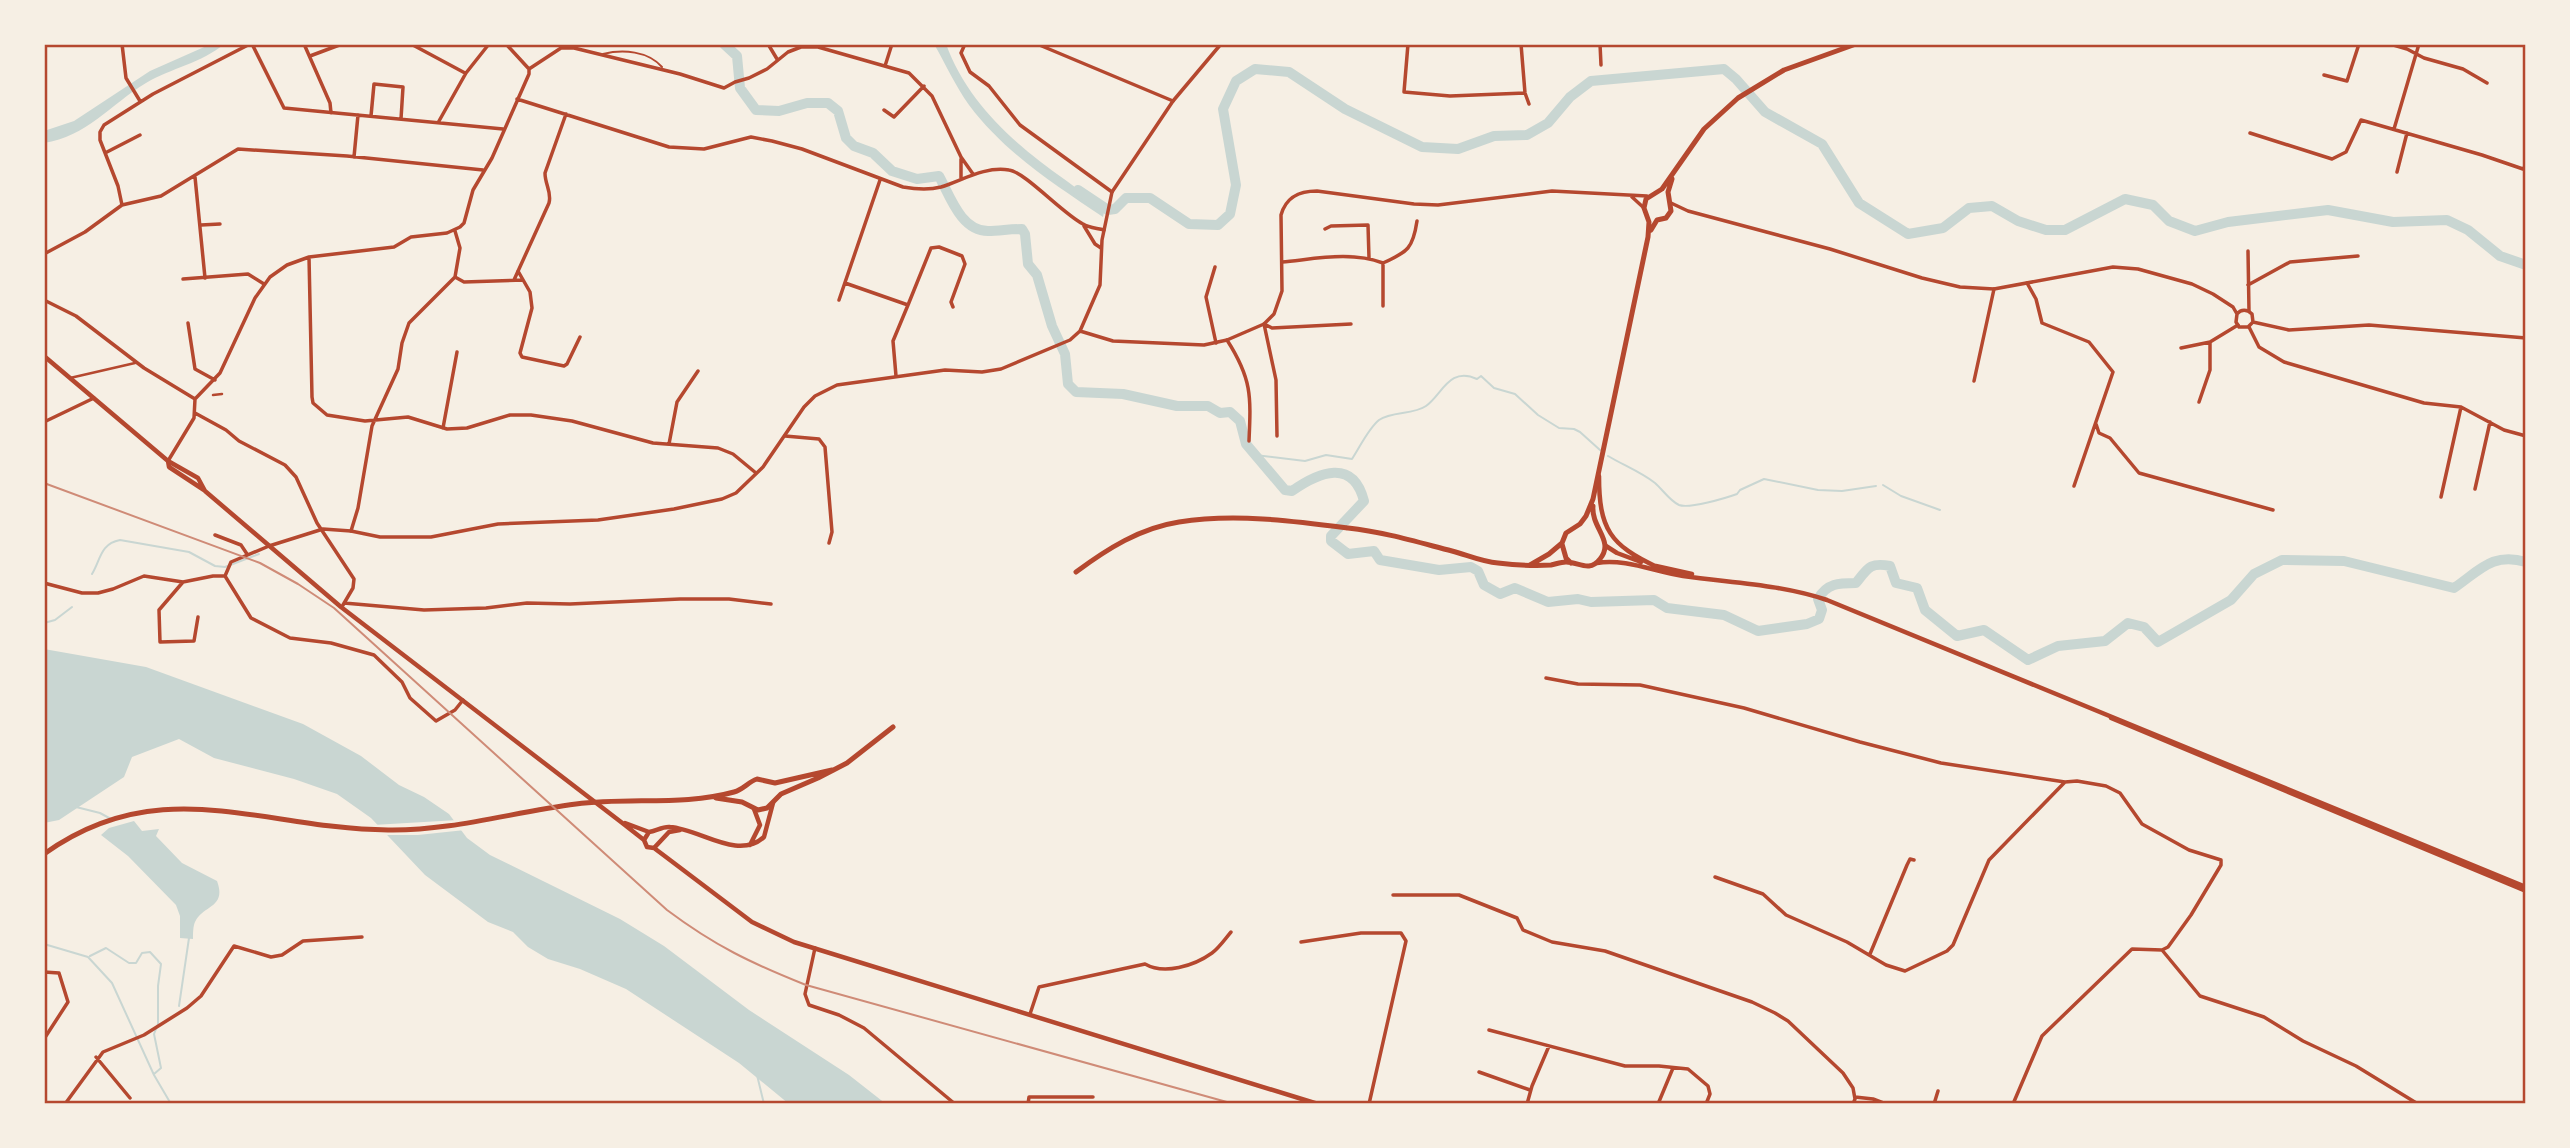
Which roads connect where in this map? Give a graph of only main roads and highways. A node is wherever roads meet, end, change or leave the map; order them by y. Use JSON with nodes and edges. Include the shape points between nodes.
{"nodes":[{"id":1,"x":1856,"y":44,"type":"edge"},
{"id":2,"x":1678,"y":166,"type":"junction"},
{"id":3,"x":1658,"y":193,"type":"junction"},
{"id":4,"x":1670,"y":200,"type":"junction"},
{"id":5,"x":1649,"y":217,"type":"junction"},
{"id":6,"x":1657,"y":220,"type":"junction"},
{"id":7,"x":1648,"y":237,"type":"junction"},
{"id":8,"x":44,"y":356,"type":"edge"},
{"id":9,"x":1599,"y":469,"type":"junction"},
{"id":10,"x":1593,"y":499,"type":"junction"},
{"id":11,"x":1580,"y":524,"type":"junction"},
{"id":12,"x":1596,"y":528,"type":"junction"},
{"id":13,"x":1562,"y":543,"type":"junction"},
{"id":14,"x":1606,"y":547,"type":"junction"},
{"id":15,"x":1571,"y":563,"type":"junction"},
{"id":16,"x":1597,"y":563,"type":"junction"},
{"id":17,"x":1530,"y":565,"type":"junction"},
{"id":18,"x":1657,"y":567,"type":"junction"},
{"id":19,"x":1076,"y":572,"type":"dead end"},
{"id":20,"x":1700,"y":577,"type":"junction"},
{"id":21,"x":893,"y":727,"type":"dead end"},
{"id":22,"x":832,"y":770,"type":"junction"},
{"id":23,"x":770,"y":783,"type":"junction"},
{"id":24,"x":746,"y":788,"type":"junction"},
{"id":25,"x":709,"y":797,"type":"junction"},
{"id":26,"x":773,"y":802,"type":"junction"},
{"id":27,"x":747,"y":804,"type":"junction"},
{"id":28,"x":754,"y":809,"type":"junction"},
{"id":29,"x":621,"y":822,"type":"junction"},
{"id":30,"x":680,"y":829,"type":"junction"},
{"id":31,"x":652,"y":832,"type":"junction"},
{"id":32,"x":644,"y":840,"type":"junction"},
{"id":33,"x":660,"y":841,"type":"junction"},
{"id":34,"x":750,"y":845,"type":"junction"},
{"id":35,"x":654,"y":848,"type":"junction"},
{"id":36,"x":44,"y":854,"type":"edge"},
{"id":37,"x":666,"y":857,"type":"junction"},
{"id":38,"x":2526,"y":889,"type":"edge"},
{"id":39,"x":1318,"y":1104,"type":"edge"}],
"edges":[{"from":1,"to":2,"type":"main road","via":[[1799,63],[1751,89],[1704,129]]},
{"from":2,"to":3,"type":"main road"},
{"from":2,"to":4,"type":"main road","via":[[1669,188]]},
{"from":3,"to":4,"type":"main road"},
{"from":3,"to":5,"type":"main road","via":[[1649,196],[1644,208]]},
{"from":4,"to":6,"type":"main road","via":[[1669,215]]},
{"from":5,"to":6,"type":"main road"},
{"from":5,"to":7,"type":"main road"},
{"from":6,"to":7,"type":"main road"},
{"from":7,"to":9,"type":"main road"},
{"from":8,"to":29,"type":"main road","via":[[168,461],[198,478],[205,491],[353,615]]},
{"from":9,"to":10,"type":"main road"},
{"from":9,"to":18,"type":"main road","via":[[1600,507],[1611,534],[1620,547]]},
{"from":10,"to":11,"type":"main road"},
{"from":10,"to":12,"type":"main road"},
{"from":11,"to":12,"type":"main road"},
{"from":11,"to":13,"type":"main road","via":[[1570,529]]},
{"from":12,"to":14,"type":"main road"},
{"from":13,"to":15,"type":"main road"},
{"from":13,"to":17,"type":"main road"},
{"from":14,"to":16,"type":"main road"},
{"from":14,"to":18,"type":"main road"},
{"from":15,"to":16,"type":"main road","via":[[1584,567]]},
{"from":15,"to":17,"type":"main road"},
{"from":16,"to":20,"type":"main road"},
{"from":17,"to":19,"type":"main road","via":[[1496,563],[1389,534],[1236,518],[1177,522],[1148,530],[1120,542]]},
{"from":18,"to":20,"type":"main road"},
{"from":20,"to":38,"type":"main road","via":[[1813,595]]},
{"from":21,"to":22,"type":"main road"},
{"from":22,"to":23,"type":"main road"},
{"from":22,"to":26,"type":"main road"},
{"from":23,"to":24,"type":"main road","via":[[757,779]]},
{"from":23,"to":26,"type":"main road","via":[[775,792]]},
{"from":24,"to":25,"type":"main road"},
{"from":24,"to":27,"type":"main road"},
{"from":25,"to":27,"type":"main road"},
{"from":25,"to":36,"type":"main road","via":[[615,801],[402,830],[333,827],[207,808],[167,808],[104,823]]},
{"from":26,"to":28,"type":"main road","via":[[767,808]]},
{"from":26,"to":34,"type":"main road","via":[[764,837]]},
{"from":27,"to":28,"type":"main road"},
{"from":28,"to":34,"type":"main road","via":[[760,825]]},
{"from":29,"to":31,"type":"main road"},
{"from":29,"to":32,"type":"main road"},
{"from":30,"to":31,"type":"main road"},
{"from":30,"to":33,"type":"main road","via":[[668,832]]},
{"from":30,"to":34,"type":"main road","via":[[735,846]]},
{"from":31,"to":32,"type":"main road"},
{"from":31,"to":33,"type":"main road"},
{"from":32,"to":35,"type":"main road","via":[[647,847]]},
{"from":33,"to":35,"type":"main road"},
{"from":33,"to":37,"type":"main road"},
{"from":35,"to":37,"type":"main road"},
{"from":37,"to":39,"type":"main road","via":[[773,934]]}]}
